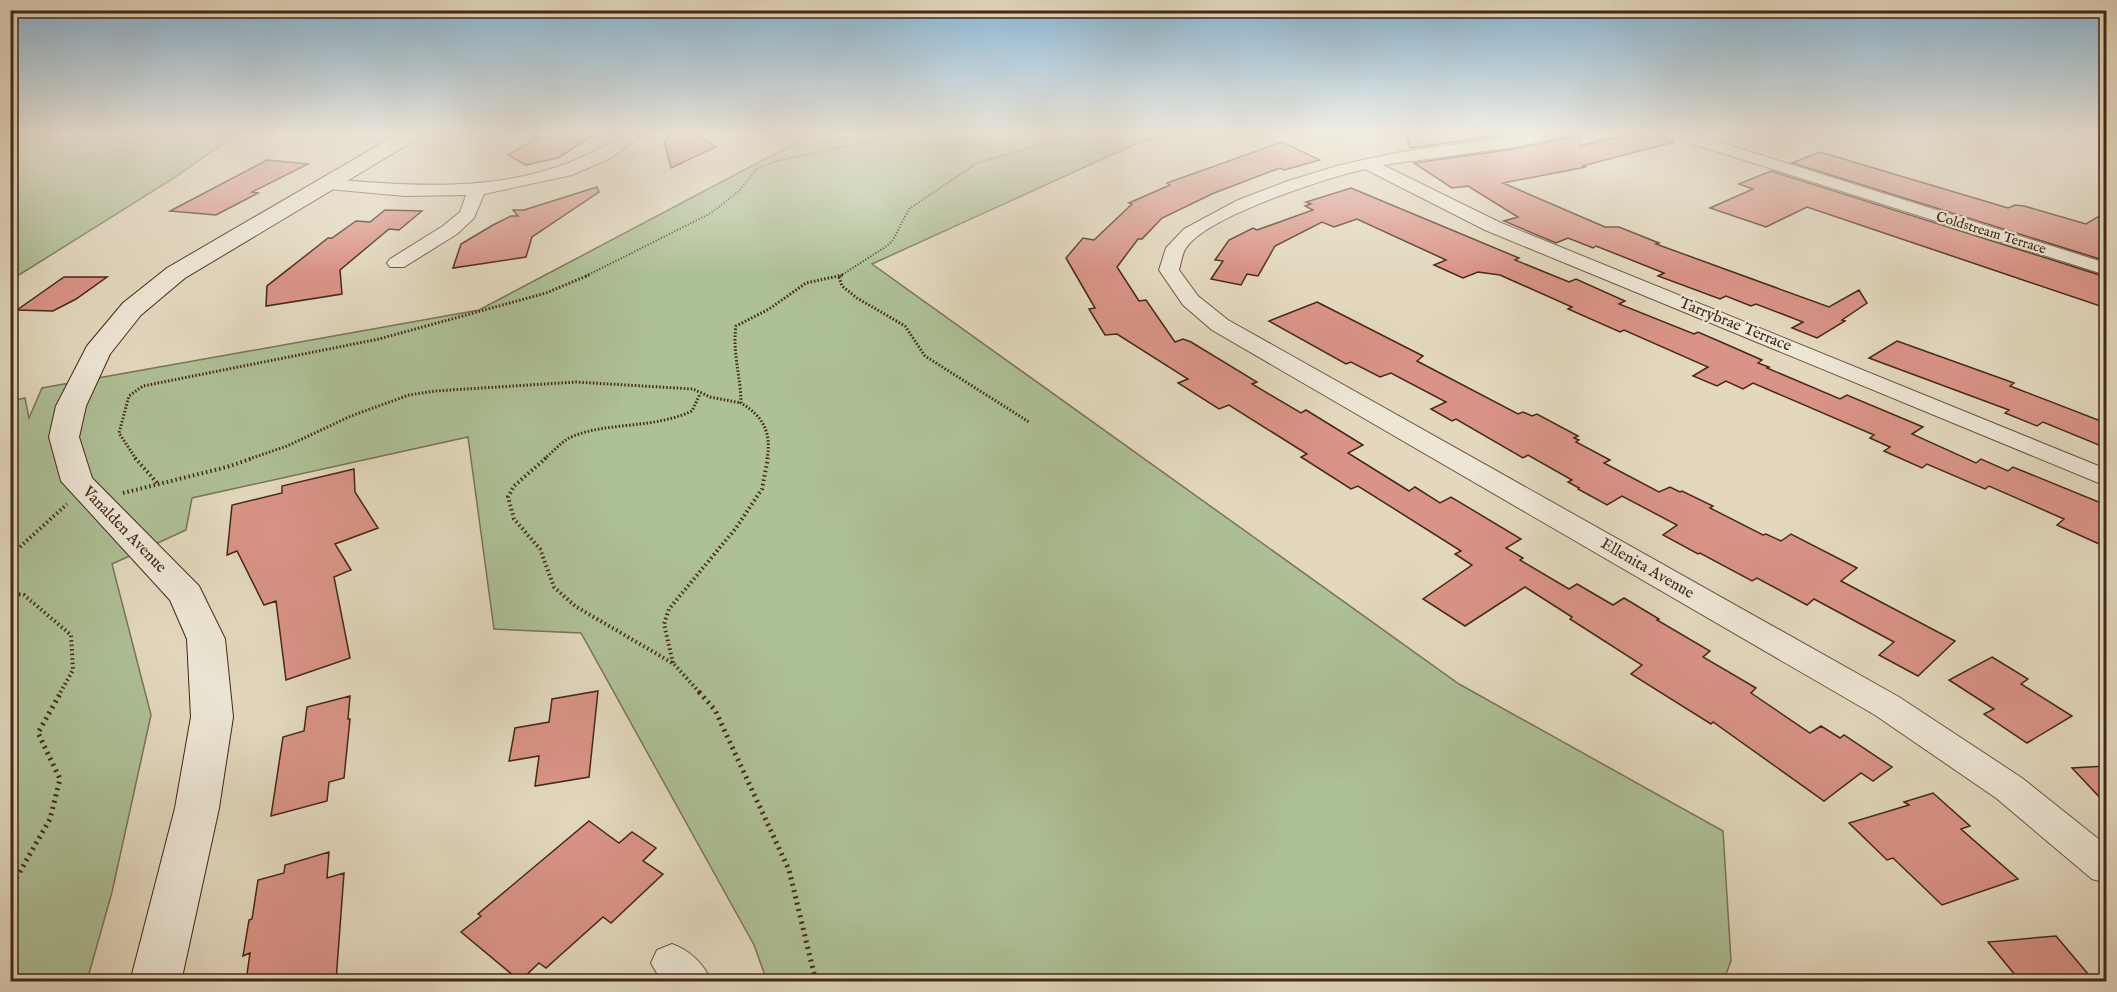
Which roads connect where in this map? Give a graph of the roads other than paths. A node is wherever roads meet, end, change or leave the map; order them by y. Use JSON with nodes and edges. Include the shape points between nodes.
{"nodes":[{"id":1,"x":338,"y":178,"type":"edge"},
{"id":2,"x":532,"y":178,"type":"edge"},
{"id":3,"x":1317,"y":178,"type":"edge"},
{"id":4,"x":1396,"y":178,"type":"edge"},
{"id":5,"x":1818,"y":178,"type":"edge"},
{"id":6,"x":328,"y":184,"type":"junction"},
{"id":7,"x":477,"y":190,"type":"junction"},
{"id":8,"x":397,"y":263,"type":"dead end"},
{"id":9,"x":2106,"y":269,"type":"edge"},
{"id":10,"x":2106,"y":478,"type":"edge"},
{"id":11,"x":2106,"y":867,"type":"edge"},
{"id":12,"x":155,"y":981,"type":"edge"}],
"edges":[{"from":1,"to":6,"type":"main road","name":"Vanalden Avenue"},
{"from":2,"to":7,"type":"street"},
{"from":3,"to":11,"type":"street","name":"Ellenita Avenue","via":[[1239,206],[1199,228],[1176,248],[1169,270],[1194,308],[1887,706],[2009,788]]},
{"from":4,"to":10,"type":"street","name":"Tarrybrae Terrace","via":[[1492,225]]},
{"from":5,"to":9,"type":"street","name":"Coldstream Terrace"},
{"from":6,"to":7,"type":"street","via":[[405,191]]},
{"from":6,"to":12,"type":"main road","name":"Vanalden Avenue","via":[[176,273],[132,309],[97,352],[71,406],[64,437],[77,481],[186,595],[206,639],[212,717],[196,808]]},
{"from":7,"to":8,"type":"street","via":[[468,214]]}]}
